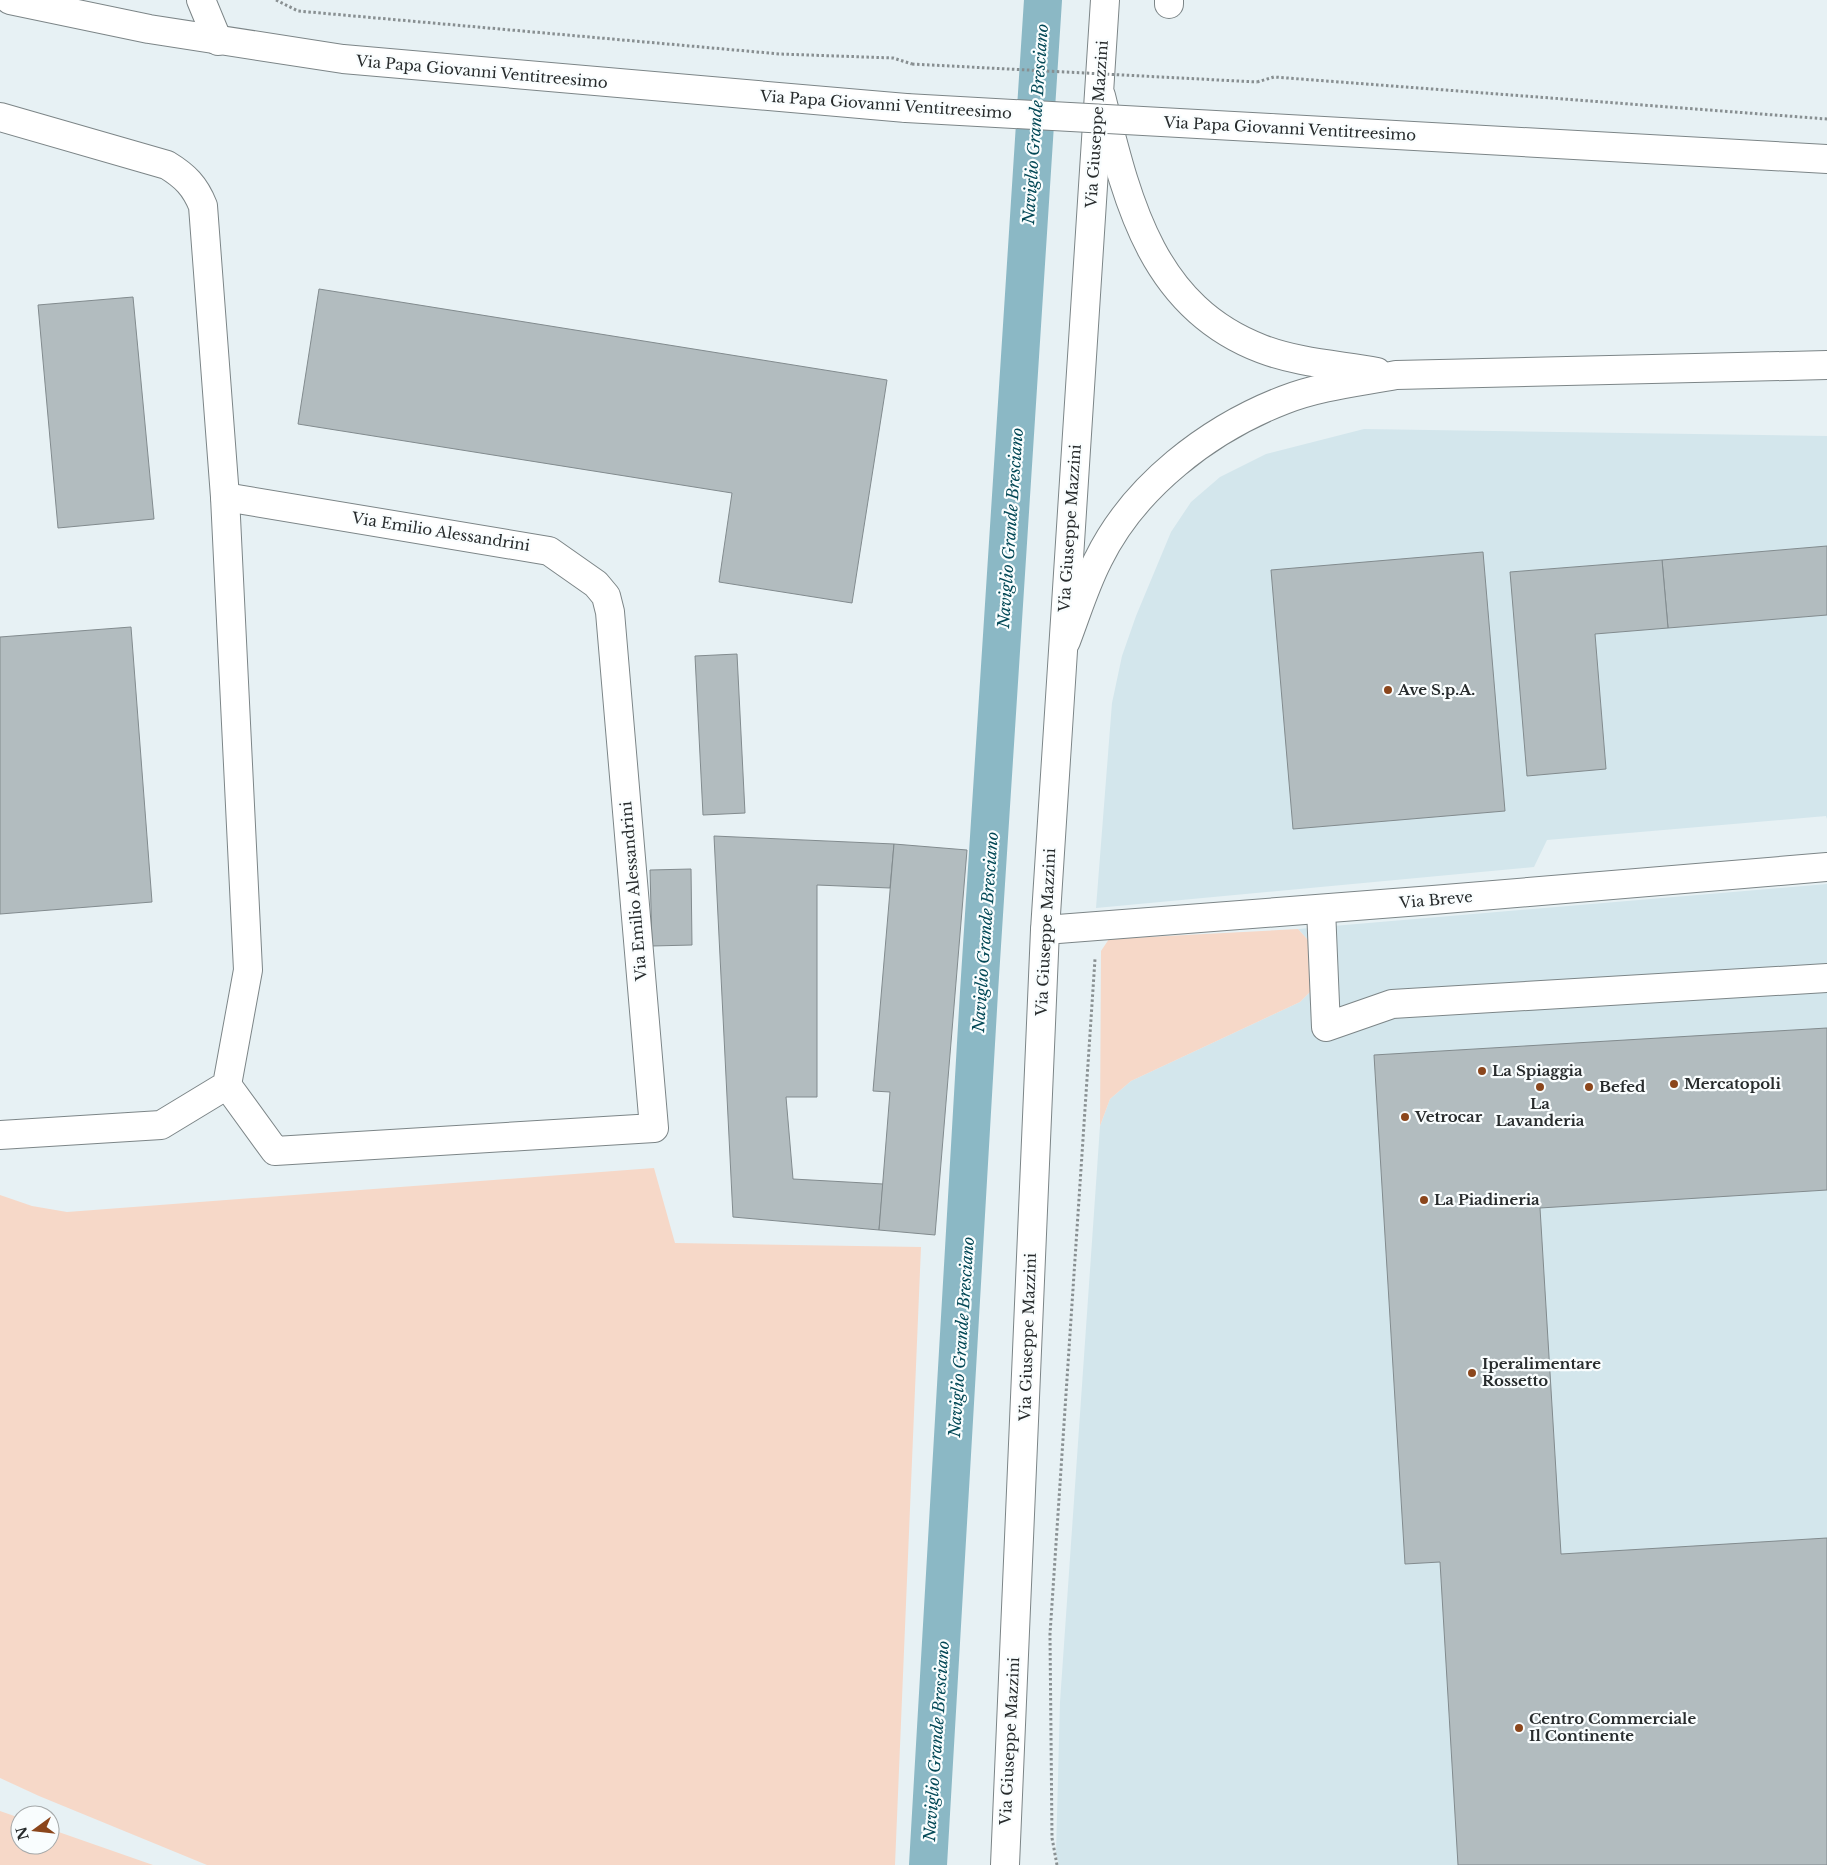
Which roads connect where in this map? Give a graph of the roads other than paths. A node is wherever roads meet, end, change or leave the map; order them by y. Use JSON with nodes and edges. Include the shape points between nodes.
{"nodes":[{"id":1,"x":10,"y":0,"type":"edge"},
{"id":2,"x":201,"y":0,"type":"edge"},
{"id":3,"x":1096,"y":0,"type":"edge"},
{"id":4,"x":1106,"y":0,"type":"edge"},
{"id":5,"x":1103,"y":33,"type":"junction"},
{"id":6,"x":218,"y":41,"type":"junction"},
{"id":7,"x":1099,"y":89,"type":"junction"},
{"id":8,"x":0,"y":117,"type":"edge"},
{"id":9,"x":1827,"y":159,"type":"edge"},
{"id":10,"x":1827,"y":365,"type":"edge"},
{"id":11,"x":1396,"y":376,"type":"junction"},
{"id":12,"x":225,"y":497,"type":"junction"},
{"id":13,"x":1062,"y":652,"type":"junction"},
{"id":14,"x":1827,"y":867,"type":"edge"},
{"id":15,"x":1321,"y":909,"type":"junction"},
{"id":16,"x":1045,"y":930,"type":"junction"},
{"id":17,"x":1827,"y":978,"type":"edge"},
{"id":18,"x":227,"y":1085,"type":"junction"},
{"id":19,"x":0,"y":1135,"type":"edge"},
{"id":20,"x":1005,"y":1865,"type":"edge"}],
"edges":[{"from":1,"to":6,"type":"street","name":"Via Papa Giovanni Ventitreesimo"},
{"from":2,"to":6,"type":"street"},
{"from":3,"to":5,"type":"street"},
{"from":4,"to":5,"type":"street","name":"Via Giuseppe Mazzini"},
{"from":5,"to":7,"type":"street","name":"Via Giuseppe Mazzini"},
{"from":6,"to":9,"type":"street","name":"Via Papa Giovanni Ventitreesimo","bridge":true,"via":[[343,59],[906,108]]},
{"from":7,"to":11,"type":"street","via":[[1121,176],[1138,222],[1153,255],[1174,286],[1196,309],[1229,333],[1262,349],[1297,360],[1333,363]]},
{"from":7,"to":13,"type":"street","name":"Via Giuseppe Mazzini"},
{"from":8,"to":12,"type":"street","via":[[167,165],[196,188],[203,206]]},
{"from":10,"to":11,"type":"street"},
{"from":11,"to":13,"type":"street","via":[[1334,386],[1286,399],[1240,419],[1195,447],[1151,488],[1125,518],[1098,559]]},
{"from":12,"to":18,"type":"street","via":[[248,970]]},
{"from":12,"to":18,"type":"street","name":"Via Emilio Alessandrini","via":[[548,551],[596,584],[606,596],[610,612],[654,1128],[275,1151]]},
{"from":13,"to":16,"type":"street","name":"Via Giuseppe Mazzini"},
{"from":14,"to":15,"type":"street","name":"Via Breve"},
{"from":15,"to":16,"type":"street","name":"Via Breve"},
{"from":15,"to":17,"type":"street","via":[[1326,1027],[1392,1004]]},
{"from":16,"to":20,"type":"street","name":"Via Giuseppe Mazzini"},
{"from":18,"to":19,"type":"street","via":[[160,1126]]}]}
